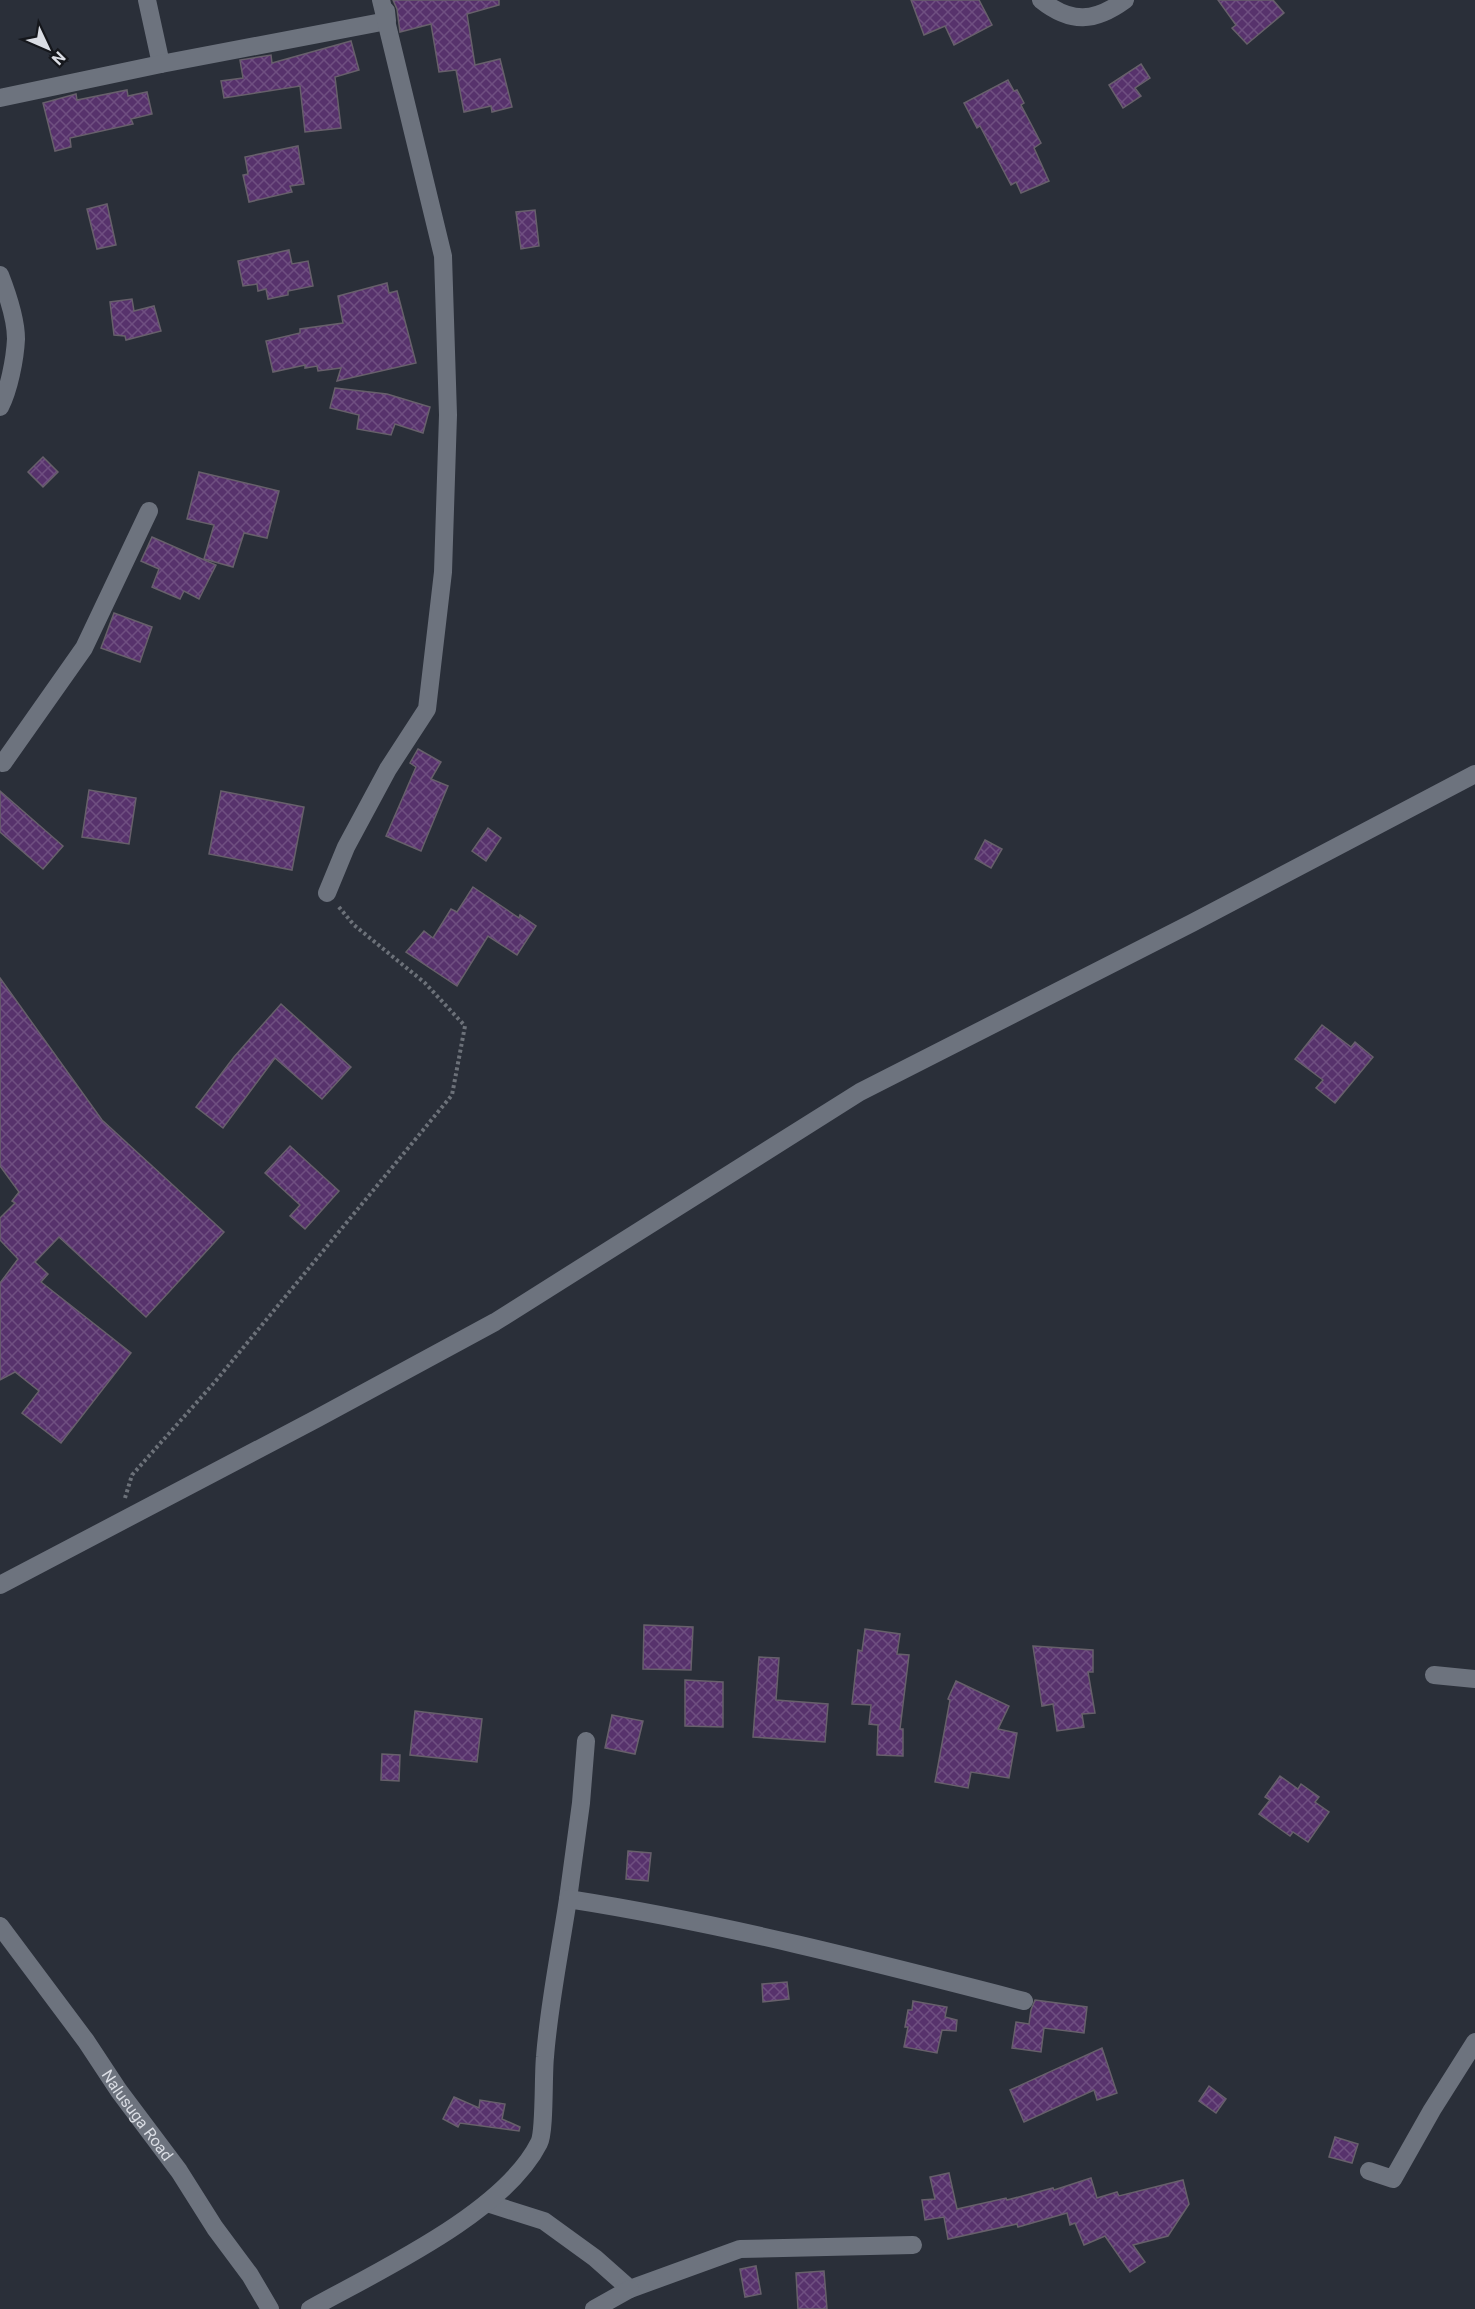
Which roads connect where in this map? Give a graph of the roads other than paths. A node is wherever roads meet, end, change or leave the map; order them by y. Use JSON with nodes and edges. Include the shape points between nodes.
{"nodes":[{"id":1,"x":147,"y":0,"type":"edge"},
{"id":2,"x":381,"y":0,"type":"edge"},
{"id":3,"x":386,"y":0,"type":"edge"},
{"id":4,"x":1041,"y":0,"type":"edge"},
{"id":5,"x":1125,"y":0,"type":"edge"},
{"id":6,"x":387,"y":21,"type":"junction"},
{"id":7,"x":160,"y":64,"type":"junction"},
{"id":8,"x":0,"y":98,"type":"edge"},
{"id":9,"x":0,"y":275,"type":"edge"},
{"id":10,"x":0,"y":407,"type":"edge"},
{"id":11,"x":149,"y":511,"type":"dead end"},
{"id":12,"x":3,"y":763,"type":"dead end"},
{"id":13,"x":1475,"y":774,"type":"edge"},
{"id":14,"x":327,"y":893,"type":"road end"},
{"id":15,"x":0,"y":1585,"type":"edge"},
{"id":16,"x":1434,"y":1675,"type":"dead end"},
{"id":17,"x":1475,"y":1679,"type":"edge"},
{"id":18,"x":586,"y":1741,"type":"dead end"},
{"id":19,"x":568,"y":1899,"type":"junction"},
{"id":20,"x":0,"y":1926,"type":"edge"},
{"id":21,"x":1024,"y":2001,"type":"dead end"},
{"id":22,"x":1475,"y":2042,"type":"edge"},
{"id":23,"x":1369,"y":2171,"type":"dead end"},
{"id":24,"x":487,"y":2203,"type":"junction"},
{"id":25,"x":913,"y":2245,"type":"dead end"},
{"id":26,"x":630,"y":2289,"type":"junction"},
{"id":27,"x":270,"y":2309,"type":"edge"},
{"id":28,"x":310,"y":2309,"type":"edge"},
{"id":29,"x":594,"y":2309,"type":"edge"}],
"edges":[{"from":1,"to":7,"type":"street"},
{"from":2,"to":6,"type":"street"},
{"from":3,"to":6,"type":"street"},
{"from":4,"to":5,"type":"street","via":[[1052,9],[1080,19],[1109,11]]},
{"from":6,"to":7,"type":"street"},
{"from":6,"to":14,"type":"street","via":[[443,256],[448,415],[443,572],[428,709],[388,769],[346,847]]},
{"from":7,"to":8,"type":"street"},
{"from":9,"to":10,"type":"street","via":[[8,294],[16,338],[6,396]]},
{"from":11,"to":12,"type":"street","via":[[84,648]]},
{"from":13,"to":15,"type":"street","via":[[860,1092],[495,1322]]},
{"from":16,"to":17,"type":"street"},
{"from":18,"to":19,"type":"street"},
{"from":19,"to":21,"type":"street","via":[[867,1960]]},
{"from":19,"to":24,"type":"street","via":[[545,2056],[541,2141],[518,2175]]},
{"from":20,"to":27,"type":"street","name":"Nalusuga Road","via":[[179,2171]]},
{"from":22,"to":23,"type":"street","via":[[1392,2179]]},
{"from":24,"to":26,"type":"street","via":[[544,2221]]},
{"from":24,"to":28,"type":"street","via":[[428,2243]]},
{"from":25,"to":26,"type":"street","via":[[740,2249]]},
{"from":26,"to":29,"type":"street"}]}
